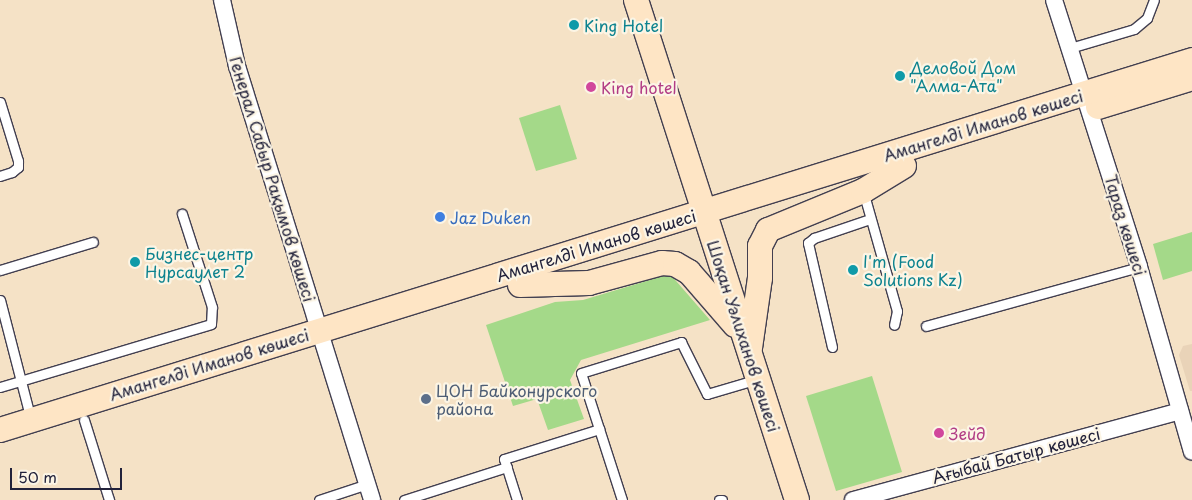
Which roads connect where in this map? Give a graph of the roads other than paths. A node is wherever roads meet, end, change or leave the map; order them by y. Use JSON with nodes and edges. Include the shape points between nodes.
{"nodes":[{"id":1,"x":222,"y":0,"type":"edge"},
{"id":2,"x":636,"y":0,"type":"edge"},
{"id":3,"x":1054,"y":0,"type":"edge"},
{"id":4,"x":1154,"y":0,"type":"edge"},
{"id":5,"x":1070,"y":48,"type":"junction"},
{"id":6,"x":1192,"y":60,"type":"edge"},
{"id":7,"x":1192,"y":78,"type":"edge"},
{"id":8,"x":0,"y":102,"type":"edge"},
{"id":9,"x":1087,"y":102,"type":"junction"},
{"id":10,"x":904,"y":166,"type":"junction"},
{"id":11,"x":0,"y":176,"type":"edge"},
{"id":12,"x":863,"y":191,"type":"junction"},
{"id":13,"x":182,"y":214,"type":"dead end"},
{"id":14,"x":706,"y":220,"type":"junction"},
{"id":15,"x":870,"y":220,"type":"junction"},
{"id":16,"x":92,"y":242,"type":"dead end"},
{"id":17,"x":1139,"y":267,"type":"junction"},
{"id":18,"x":0,"y":270,"type":"edge"},
{"id":19,"x":520,"y":285,"type":"junction"},
{"id":20,"x":0,"y":300,"type":"edge"},
{"id":21,"x":894,"y":325,"type":"dead end"},
{"id":22,"x":926,"y":326,"type":"dead end"},
{"id":23,"x":322,"y":337,"type":"junction"},
{"id":24,"x":746,"y":345,"type":"junction"},
{"id":25,"x":832,"y":346,"type":"dead end"},
{"id":26,"x":758,"y":379,"type":"junction"},
{"id":27,"x":23,"y":380,"type":"junction"},
{"id":28,"x":0,"y":387,"type":"edge"},
{"id":29,"x":1186,"y":409,"type":"edge"},
{"id":30,"x":31,"y":420,"type":"junction"},
{"id":31,"x":84,"y":420,"type":"junction"},
{"id":32,"x":599,"y":429,"type":"junction"},
{"id":33,"x":0,"y":430,"type":"edge"},
{"id":34,"x":0,"y":446,"type":"edge"},
{"id":35,"x":1192,"y":452,"type":"edge"},
{"id":36,"x":507,"y":467,"type":"junction"},
{"id":37,"x":367,"y":484,"type":"junction"},
{"id":38,"x":109,"y":500,"type":"edge"},
{"id":39,"x":319,"y":500,"type":"edge"},
{"id":40,"x":372,"y":500,"type":"edge"},
{"id":41,"x":404,"y":500,"type":"edge"},
{"id":42,"x":517,"y":500,"type":"edge"},
{"id":43,"x":622,"y":500,"type":"edge"},
{"id":44,"x":797,"y":500,"type":"edge"},
{"id":45,"x":853,"y":500,"type":"edge"}],
"edges":[{"from":1,"to":23,"type":"street","name":"Генерал Сабыр Рақымов көшесі","via":[[237,66]]},
{"from":2,"to":14,"type":"main road","name":"Шоқан Уәлиханов көшесі"},
{"from":3,"to":5,"type":"street","name":"Тараз көшесі"},
{"from":4,"to":5,"type":"lane","via":[[1147,18],[1134,29]]},
{"from":5,"to":9,"type":"street","name":"Тараз көшесі"},
{"from":6,"to":9,"type":"main road","name":"Амангелді Иманов көшесі"},
{"from":7,"to":9,"type":"main road","name":"Амангелді Иманов көшесі"},
{"from":8,"to":11,"type":"lane","via":[[18,167]]},
{"from":9,"to":10,"type":"main road","name":"Амангелді Иманов көшесі"},
{"from":9,"to":14,"type":"main road","name":"Амангелді Иманов көшесі"},
{"from":9,"to":17,"type":"street","name":"Тараз көшесі"},
{"from":10,"to":12,"type":"main road"},
{"from":10,"to":14,"type":"main road","name":"Амангелді Иманов көшесі"},
{"from":12,"to":15,"type":"lane"},
{"from":12,"to":24,"type":"main road","via":[[768,230],[760,246],[760,278]]},
{"from":13,"to":27,"type":"lane","via":[[212,308],[211,324]]},
{"from":14,"to":19,"type":"main road","name":"Амангелді Иманов көшесі"},
{"from":14,"to":23,"type":"main road","name":"Амангелді Иманов көшесі"},
{"from":14,"to":24,"type":"main road","name":"Шоқан Уәлиханов көшесі"},
{"from":15,"to":21,"type":"lane","via":[[897,311]]},
{"from":15,"to":25,"type":"lane","via":[[814,238],[808,243]]},
{"from":16,"to":18,"type":"lane"},
{"from":17,"to":22,"type":"lane"},
{"from":17,"to":29,"type":"street","name":"Тараз көшесі"},
{"from":19,"to":23,"type":"main road","name":"Амангелді Иманов көшесі"},
{"from":19,"to":24,"type":"main road","via":[[589,283],[662,262],[675,264],[689,272]]},
{"from":20,"to":27,"type":"lane"},
{"from":23,"to":30,"type":"main road","name":"Амангелді Иманов көшесі"},
{"from":23,"to":31,"type":"main road","name":"Амангелді Иманов көшесі"},
{"from":23,"to":37,"type":"street","name":"Генерал Сабыр Рақымов көшесі"},
{"from":24,"to":26,"type":"main road","name":"Шоқан Уәлиханов көшесі"},
{"from":26,"to":32,"type":"lane","via":[[707,394],[682,342],[581,373]]},
{"from":26,"to":44,"type":"main road","name":"Шоқан Уәлиханов көшесі"},
{"from":27,"to":28,"type":"lane"},
{"from":27,"to":30,"type":"lane"},
{"from":29,"to":35,"type":"street","name":"Тараз көшесі"},
{"from":29,"to":45,"type":"street","name":"Ағыбай Батыр көшесі"},
{"from":30,"to":33,"type":"main road","name":"Амангелді Иманов көшесі"},
{"from":31,"to":34,"type":"main road","name":"Амангелді Иманов көшесі"},
{"from":31,"to":38,"type":"lane"},
{"from":32,"to":36,"type":"lane","via":[[504,458]]},
{"from":32,"to":43,"type":"lane"},
{"from":36,"to":41,"type":"lane"},
{"from":36,"to":42,"type":"lane"},
{"from":37,"to":39,"type":"lane"},
{"from":37,"to":40,"type":"street","name":"Генерал Сабыр Рақымов көшесі"}]}
